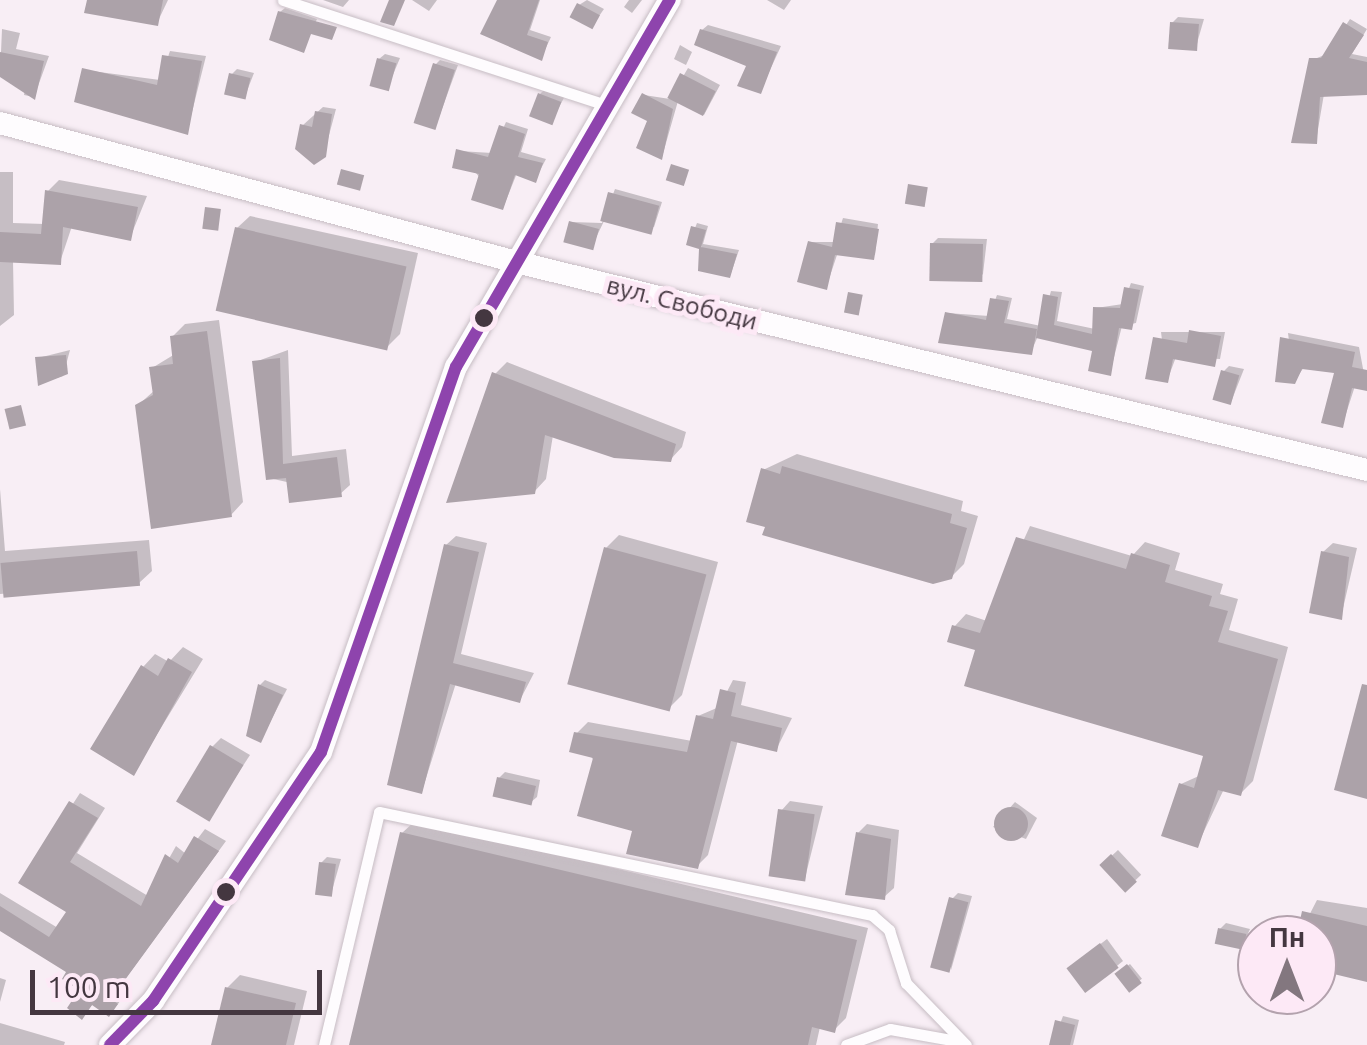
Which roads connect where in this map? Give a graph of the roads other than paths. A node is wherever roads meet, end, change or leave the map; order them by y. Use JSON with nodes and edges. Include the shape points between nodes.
{"nodes":[{"id":1,"x":283,"y":0,"type":"edge"},
{"id":2,"x":670,"y":0,"type":"edge"},
{"id":3,"x":610,"y":106,"type":"junction"},
{"id":4,"x":0,"y":123,"type":"edge"},
{"id":5,"x":520,"y":263,"type":"junction"},
{"id":6,"x":1367,"y":470,"type":"edge"},
{"id":7,"x":964,"y":1044,"type":"edge"},
{"id":8,"x":110,"y":1045,"type":"edge"},
{"id":9,"x":324,"y":1045,"type":"edge"},
{"id":10,"x":846,"y":1045,"type":"edge"}],
"edges":[{"from":1,"to":3,"type":"lane"},
{"from":2,"to":3,"type":"street"},
{"from":3,"to":5,"type":"street"},
{"from":4,"to":5,"type":"street","name":"вул. Свободи"},
{"from":5,"to":6,"type":"street","name":"вул. Свободи"},
{"from":5,"to":8,"type":"street","via":[[456,366],[321,752],[153,1001]]},
{"from":7,"to":9,"type":"lane","via":[[906,982],[888,930],[872,914],[379,812]]},
{"from":7,"to":10,"type":"lane","via":[[890,1030]]}]}
